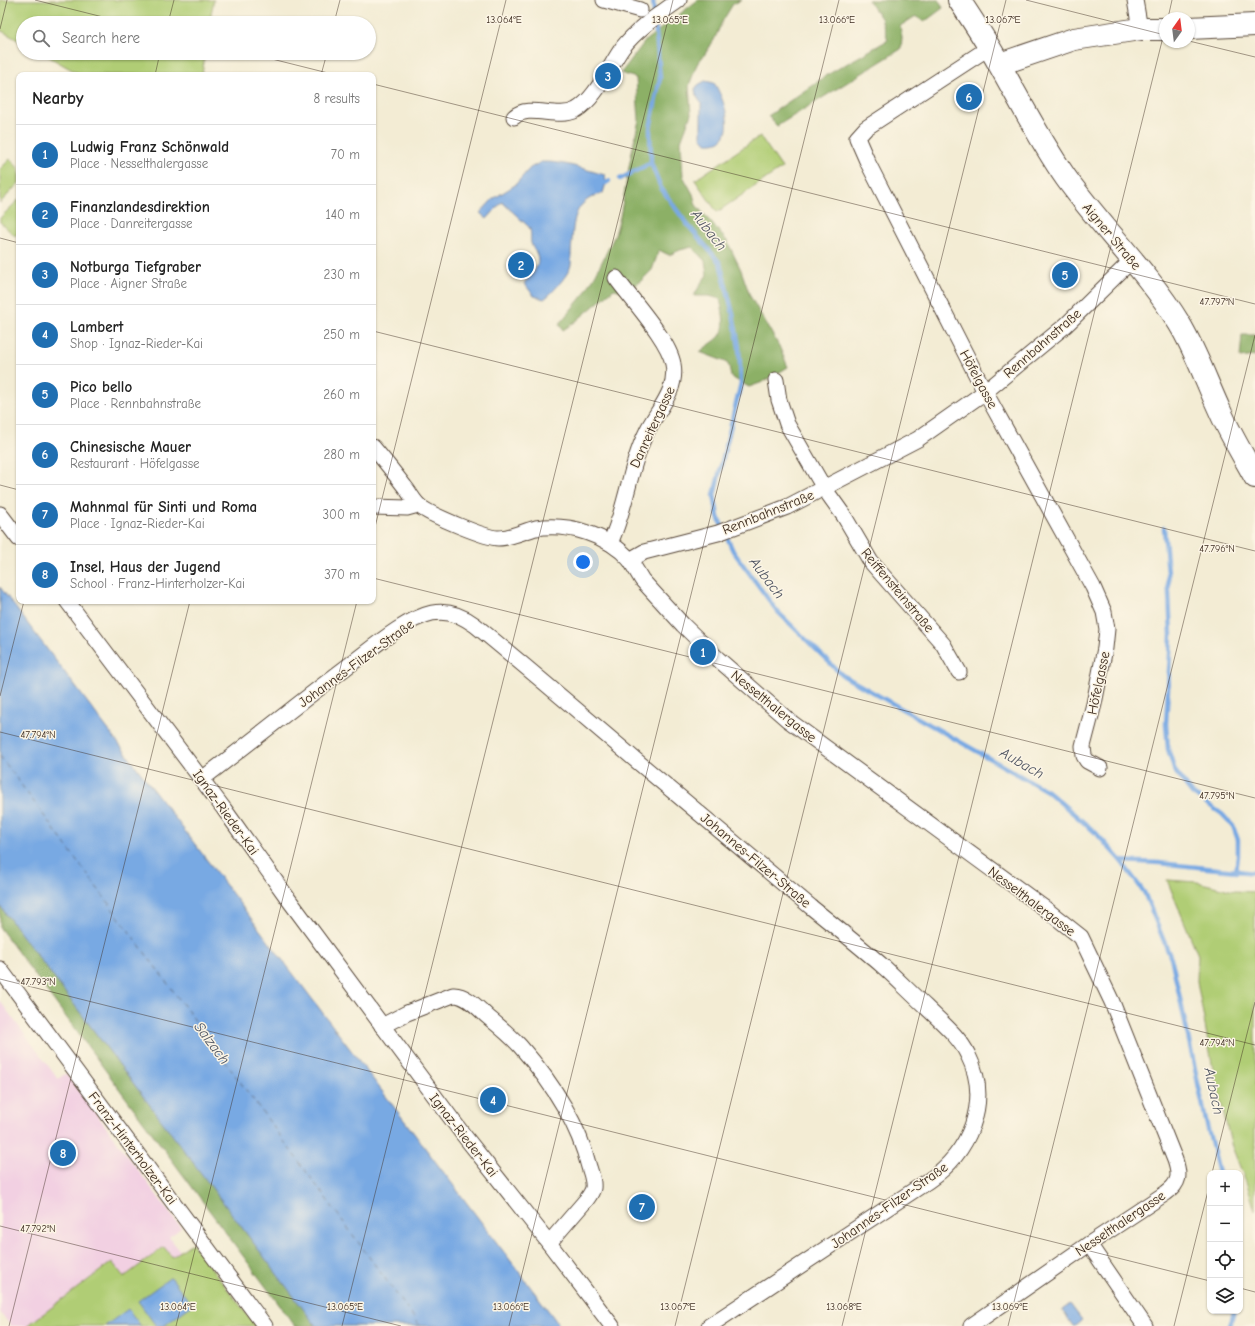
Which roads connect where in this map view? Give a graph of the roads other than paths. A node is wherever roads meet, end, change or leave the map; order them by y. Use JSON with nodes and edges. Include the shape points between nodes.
{"nodes":[{"id":1,"x":604,"y":0,"type":"edge"},
{"id":2,"x":959,"y":0,"type":"edge"},
{"id":3,"x":1135,"y":0,"type":"edge"},
{"id":4,"x":674,"y":4,"type":"edge"},
{"id":5,"x":640,"y":10,"type":"dead end"},
{"id":6,"x":1255,"y":25,"type":"edge"},
{"id":7,"x":1195,"y":28,"type":"edge"},
{"id":8,"x":1159,"y":29,"type":"edge"},
{"id":9,"x":1140,"y":30,"type":"junction"},
{"id":10,"x":995,"y":56,"type":"junction"},
{"id":11,"x":514,"y":118,"type":"dead end"},
{"id":12,"x":1132,"y":260,"type":"junction"},
{"id":13,"x":616,"y":278,"type":"dead end"},
{"id":14,"x":776,"y":380,"type":"dead end"},
{"id":15,"x":985,"y":392,"type":"junction"},
{"id":16,"x":376,"y":451,"type":"edge"},
{"id":17,"x":1255,"y":477,"type":"edge"},
{"id":18,"x":824,"y":488,"type":"junction"},
{"id":19,"x":418,"y":505,"type":"junction"},
{"id":20,"x":376,"y":507,"type":"edge"},
{"id":21,"x":0,"y":514,"type":"edge"},
{"id":22,"x":16,"y":535,"type":"edge"},
{"id":23,"x":610,"y":543,"type":"junction"},
{"id":24,"x":630,"y":560,"type":"junction"},
{"id":25,"x":69,"y":604,"type":"edge"},
{"id":26,"x":959,"y":672,"type":"dead end"},
{"id":27,"x":1100,"y":768,"type":"dead end"},
{"id":28,"x":202,"y":779,"type":"junction"},
{"id":29,"x":0,"y":969,"type":"edge"},
{"id":30,"x":382,"y":1026,"type":"junction"},
{"id":31,"x":549,"y":1243,"type":"junction"},
{"id":32,"x":1089,"y":1244,"type":"junction"},
{"id":33,"x":990,"y":1321,"type":"edge"},
{"id":34,"x":265,"y":1326,"type":"edge"},
{"id":35,"x":612,"y":1326,"type":"edge"},
{"id":36,"x":709,"y":1326,"type":"edge"},
{"id":37,"x":971,"y":1326,"type":"edge"},
{"id":38,"x":1145,"y":1326,"type":"edge"}],
"edges":[{"from":1,"to":5,"type":"street"},
{"from":2,"to":10,"type":"main road","name":"Aigner Straße"},
{"from":3,"to":9,"type":"street"},
{"from":4,"to":11,"type":"street","via":[[635,35],[616,58],[589,99],[578,109],[560,114],[530,111]]},
{"from":6,"to":7,"type":"main road"},
{"from":8,"to":9,"type":"main road"},
{"from":9,"to":10,"type":"main road","via":[[1074,39]]},
{"from":10,"to":12,"type":"main road","name":"Aigner Straße","via":[[1044,145],[1062,172],[1090,212]]},
{"from":10,"to":15,"type":"street","name":"Höfelgasse","via":[[866,128],[857,138]]},
{"from":12,"to":15,"type":"street","name":"Rennbahnstraße","via":[[1066,325]]},
{"from":12,"to":17,"type":"main road","name":"Aigner Straße","via":[[1180,324],[1194,349],[1228,429]]},
{"from":13,"to":23,"type":"street","name":"Danreitergasse","via":[[656,330],[672,359],[674,374],[671,392],[648,429],[638,451],[618,524]]},
{"from":14,"to":18,"type":"street","name":"Reiffensteinstraße","via":[[785,420]]},
{"from":15,"to":18,"type":"street","name":"Rennbahnstraße","via":[[918,439]]},
{"from":15,"to":27,"type":"street","name":"Höfelgasse","via":[[1104,612],[1107,629],[1105,648],[1083,746],[1087,762]]},
{"from":16,"to":19,"type":"street"},
{"from":18,"to":24,"type":"street","name":"Rennbahnstraße","via":[[787,507],[724,531],[644,552]]},
{"from":18,"to":26,"type":"street","name":"Reiffensteinstraße","via":[[871,562],[943,644]]},
{"from":19,"to":20,"type":"street","via":[[407,508]]},
{"from":19,"to":23,"type":"street","via":[[433,514],[491,537],[503,538],[535,529],[556,527],[580,531]]},
{"from":21,"to":22,"type":"street"},
{"from":23,"to":24,"type":"street"},
{"from":24,"to":32,"type":"street","name":"Nesselthalergasse","via":[[642,580],[683,625],[718,660],[771,706],[1081,937],[1112,1002],[1179,1172],[1175,1185],[1170,1190]]},
{"from":25,"to":28,"type":"street","name":"Ignaz-Rieder-Kai"},
{"from":28,"to":30,"type":"street","name":"Ignaz-Rieder-Kai"},
{"from":28,"to":36,"type":"street","name":"Johannes-Filzer-Straße","via":[[410,622],[433,613],[457,616],[475,625],[536,675],[886,969],[958,1039],[974,1068],[977,1101],[971,1130],[954,1159],[928,1181]]},
{"from":29,"to":34,"type":"street","name":"Franz-Hinterholzer-Kai"},
{"from":30,"to":31,"type":"street","name":"Ignaz-Rieder-Kai"},
{"from":30,"to":31,"type":"street","via":[[407,1013],[457,995],[481,1010],[507,1033],[540,1071],[569,1116],[582,1144],[593,1186],[587,1199]]},
{"from":31,"to":35,"type":"street","name":"Ignaz-Rieder-Kai"},
{"from":32,"to":33,"type":"street","name":"Nesselthalergasse"},
{"from":32,"to":38,"type":"street"},
{"from":33,"to":37,"type":"street","name":"Nesselthalergasse"}]}
